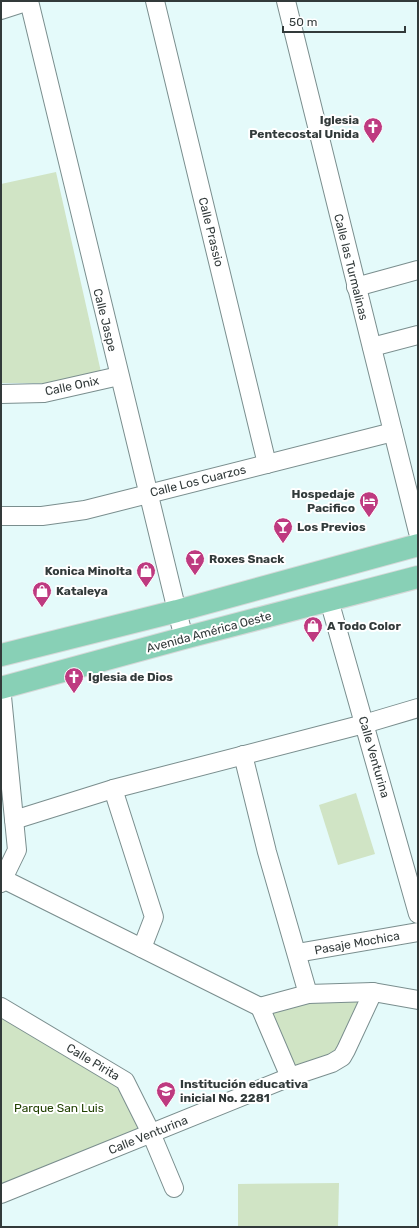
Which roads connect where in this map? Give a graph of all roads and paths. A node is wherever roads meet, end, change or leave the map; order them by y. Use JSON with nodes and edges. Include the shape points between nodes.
{"nodes":[{"id":1,"x":29,"y":1,"type":"edge"},
{"id":2,"x":155,"y":1,"type":"edge"},
{"id":3,"x":286,"y":1,"type":"edge"},
{"id":4,"x":1,"y":10,"type":"edge"},
{"id":5,"x":418,"y":270,"type":"edge"},
{"id":6,"x":356,"y":287,"type":"junction"},
{"id":7,"x":418,"y":335,"type":"edge"},
{"id":8,"x":372,"y":347,"type":"junction"},
{"id":9,"x":119,"y":376,"type":"junction"},
{"id":10,"x":1,"y":394,"type":"edge"},
{"id":11,"x":393,"y":432,"type":"junction"},
{"id":12,"x":267,"y":464,"type":"junction"},
{"id":13,"x":148,"y":494,"type":"junction"},
{"id":14,"x":1,"y":516,"type":"edge"},
{"id":15,"x":418,"y":532,"type":"edge"},
{"id":16,"x":418,"y":545,"type":"edge"},
{"id":17,"x":418,"y":577,"type":"edge"},
{"id":18,"x":329,"y":600,"type":"junction"},
{"id":19,"x":177,"y":611,"type":"junction"},
{"id":20,"x":184,"y":638,"type":"junction"},
{"id":21,"x":1,"y":655,"type":"edge"},
{"id":22,"x":1,"y":687,"type":"edge"},
{"id":23,"x":418,"y":708,"type":"edge"},
{"id":24,"x":364,"y":724,"type":"junction"},
{"id":25,"x":243,"y":755,"type":"junction"},
{"id":26,"x":113,"y":789,"type":"junction"},
{"id":27,"x":14,"y":820,"type":"junction"},
{"id":28,"x":2,"y":880,"type":"edge"},
{"id":29,"x":418,"y":914,"type":"edge"},
{"id":30,"x":418,"y":932,"type":"edge"},
{"id":31,"x":142,"y":948,"type":"junction"},
{"id":32,"x":297,"y":953,"type":"junction"},
{"id":33,"x":373,"y":992,"type":"junction"},
{"id":34,"x":308,"y":994,"type":"junction"},
{"id":35,"x":418,"y":1000,"type":"edge"},
{"id":36,"x":1,"y":1007,"type":"edge"},
{"id":37,"x":260,"y":1007,"type":"junction"},
{"id":38,"x":290,"y":1077,"type":"junction"},
{"id":39,"x":152,"y":1133,"type":"junction"},
{"id":40,"x":174,"y":1188,"type":"dead end"},
{"id":41,"x":1,"y":1194,"type":"edge"}],
"edges":[{"from":1,"to":4,"type":"street"},
{"from":1,"to":9,"type":"street","name":"Calle Jaspe"},
{"from":2,"to":12,"type":"street","name":"Calle Prassio"},
{"from":3,"to":6,"type":"street","name":"Calle las Turmalinas"},
{"from":5,"to":6,"type":"street"},
{"from":6,"to":8,"type":"street","name":"Calle las Turmalinas"},
{"from":7,"to":8,"type":"street"},
{"from":8,"to":11,"type":"street","name":"Calle las Turmalinas"},
{"from":9,"to":10,"type":"street","name":"Calle Onix","via":[[44,393]]},
{"from":9,"to":13,"type":"street","name":"Calle Jaspe"},
{"from":11,"to":12,"type":"street","name":"Calle Los Cuarzos"},
{"from":11,"to":15,"type":"street","name":"Calle las Turmalinas"},
{"from":12,"to":13,"type":"street","name":"Calle Los Cuarzos"},
{"from":13,"to":14,"type":"street","name":"Calle Los Cuarzos","via":[[85,510],[42,516]]},
{"from":13,"to":19,"type":"street","name":"Calle Jaspe"},
{"from":16,"to":19,"type":"main road"},
{"from":17,"to":18,"type":"main road","name":"Avenida América Oeste"},
{"from":18,"to":20,"type":"main road","name":"Avenida América Oeste"},
{"from":18,"to":24,"type":"street","name":"Calle Venturina"},
{"from":19,"to":20,"type":"street","name":"Calle Jaspe"},
{"from":19,"to":21,"type":"main road"},
{"from":20,"to":22,"type":"main road","name":"Avenida América Oeste"},
{"from":22,"to":27,"type":"street"},
{"from":23,"to":24,"type":"street"},
{"from":24,"to":25,"type":"street"},
{"from":24,"to":29,"type":"street","name":"Calle Venturina"},
{"from":25,"to":26,"type":"street"},
{"from":25,"to":32,"type":"street","via":[[267,852]]},
{"from":26,"to":27,"type":"street"},
{"from":26,"to":31,"type":"street","via":[[154,917]]},
{"from":27,"to":28,"type":"street","via":[[17,850]]},
{"from":28,"to":31,"type":"street"},
{"from":30,"to":32,"type":"street","name":"Pasaje Mochica"},
{"from":31,"to":37,"type":"street"},
{"from":32,"to":34,"type":"street"},
{"from":33,"to":34,"type":"street"},
{"from":33,"to":35,"type":"street"},
{"from":33,"to":38,"type":"street","name":"Calle Venturina","via":[[342,1058]]},
{"from":34,"to":37,"type":"street"},
{"from":36,"to":39,"type":"street","name":"Calle Pirita","via":[[125,1081]]},
{"from":37,"to":38,"type":"street"},
{"from":38,"to":39,"type":"street","name":"Calle Venturina"},
{"from":39,"to":40,"type":"street","name":"Calle Pirita"},
{"from":39,"to":41,"type":"street","name":"Calle Venturina"}]}
